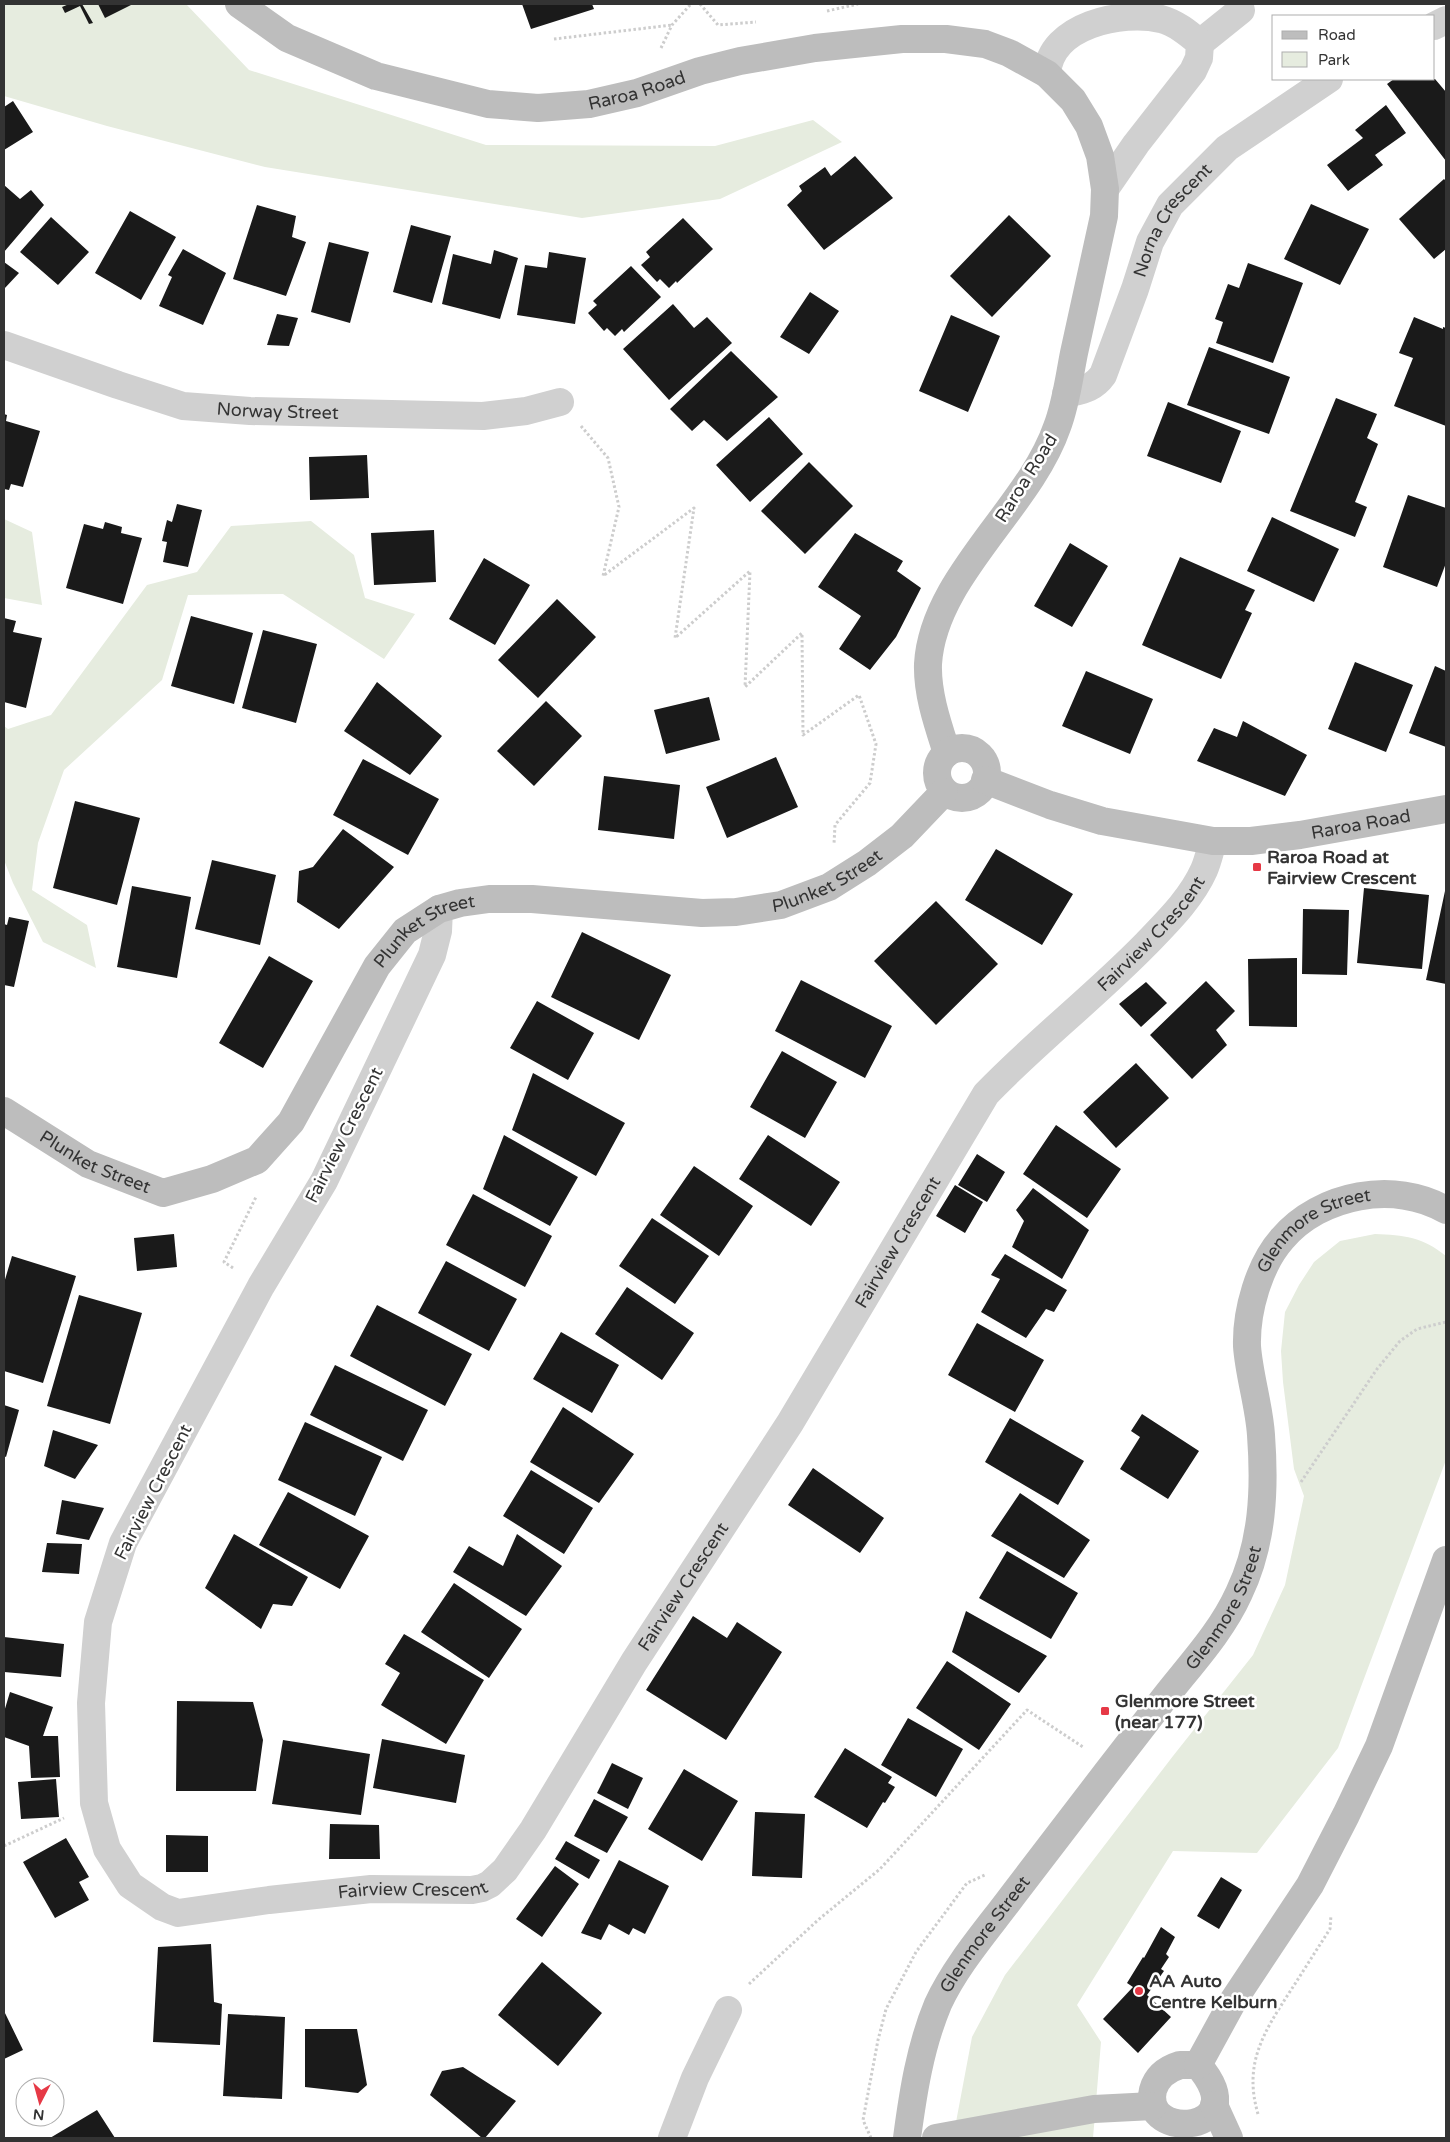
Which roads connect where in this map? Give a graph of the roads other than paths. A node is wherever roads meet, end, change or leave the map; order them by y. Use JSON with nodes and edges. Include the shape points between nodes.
{"nodes":[{"id":1,"x":239,"y":4,"type":"edge"},
{"id":2,"x":1241,"y":10,"type":"dead end"},
{"id":3,"x":1200,"y":43,"type":"junction"},
{"id":4,"x":1047,"y":74,"type":"junction"},
{"id":5,"x":1327,"y":80,"type":"edge"},
{"id":6,"x":1105,"y":189,"type":"junction"},
{"id":7,"x":4,"y":345,"type":"edge"},
{"id":8,"x":1066,"y":394,"type":"junction"},
{"id":9,"x":560,"y":402,"type":"road end"},
{"id":10,"x":947,"y":753,"type":"junction"},
{"id":11,"x":985,"y":780,"type":"junction"},
{"id":12,"x":944,"y":792,"type":"junction"},
{"id":13,"x":1446,"y":809,"type":"edge"},
{"id":14,"x":1213,"y":841,"type":"junction"},
{"id":15,"x":439,"y":909,"type":"junction"},
{"id":16,"x":4,"y":1111,"type":"edge"},
{"id":17,"x":1446,"y":1210,"type":"edge"},
{"id":18,"x":1446,"y":1560,"type":"edge"},
{"id":19,"x":728,"y":2010,"type":"road end"},
{"id":20,"x":1198,"y":2065,"type":"junction"},
{"id":21,"x":1214,"y":2105,"type":"junction"},
{"id":22,"x":1153,"y":2106,"type":"junction"},
{"id":23,"x":1179,"y":2132,"type":"edge"},
{"id":24,"x":672,"y":2138,"type":"edge"},
{"id":25,"x":906,"y":2138,"type":"edge"},
{"id":26,"x":936,"y":2138,"type":"edge"},
{"id":27,"x":1229,"y":2138,"type":"edge"}],
"edges":[{"from":1,"to":4,"type":"main road","name":"Raroa Road","via":[[287,38],[376,76],[488,104],[538,108],[589,104],[637,93],[740,61],[815,48],[902,39],[946,39],[985,44]]},
{"from":2,"to":3,"type":"street"},
{"from":3,"to":4,"type":"street","via":[[1182,28],[1162,19],[1141,16],[1113,18],[1078,29],[1052,54]]},
{"from":3,"to":6,"type":"street","via":[[1194,72],[1136,144]]},
{"from":4,"to":6,"type":"main road","name":"Raroa Road","via":[[1073,100],[1089,126],[1100,156]]},
{"from":5,"to":8,"type":"street","name":"Norna Crescent","via":[[1228,148],[1170,205],[1150,242],[1103,375],[1091,388]]},
{"from":6,"to":8,"type":"main road","name":"Raroa Road","via":[[1104,216]]},
{"from":7,"to":9,"type":"street","name":"Norway Street","via":[[183,406],[483,416],[526,411]]},
{"from":8,"to":10,"type":"main road","name":"Raroa Road","via":[[1057,428],[1039,465],[955,586],[931,639],[930,692]]},
{"from":10,"to":11,"type":"main road","via":[[962,748],[978,754],[987,768]]},
{"from":10,"to":12,"type":"main road","via":[[941,759],[936,774]]},
{"from":11,"to":12,"type":"main road","via":[[972,796],[956,798]]},
{"from":11,"to":14,"type":"main road","name":"Raroa Road","via":[[1102,821]]},
{"from":12,"to":15,"type":"main road","name":"Plunket Street","via":[[902,836],[867,863],[829,887],[781,905],[736,912],[702,912],[532,899],[489,899]]},
{"from":13,"to":14,"type":"main road","name":"Raroa Road","via":[[1251,841]]},
{"from":14,"to":15,"type":"street","name":"Fairview Crescent","via":[[1204,870],[1162,928],[1109,982],[986,1094],[790,1423],[634,1662],[533,1830],[505,1870],[490,1884],[472,1890],[371,1889],[178,1913],[162,1908],[130,1885],[107,1849],[94,1803],[91,1703],[98,1622],[123,1543],[261,1286],[324,1181],[364,1098],[432,955]]},
{"from":15,"to":16,"type":"main road","name":"Plunket Street","via":[[405,931],[377,966],[291,1122],[257,1160],[212,1179],[163,1193],[88,1164]]},
{"from":17,"to":25,"type":"main road","name":"Glenmore Street","via":[[1415,1197],[1386,1195],[1360,1196],[1330,1203],[1303,1219],[1281,1240],[1263,1268],[1252,1298],[1247,1344],[1261,1433],[1263,1511],[1253,1560],[1239,1595],[1219,1631],[973,1948],[940,2001],[926,2036]]},
{"from":18,"to":20,"type":"main road","via":[[1379,1746],[1346,1815],[1310,1885],[1233,2001]]},
{"from":19,"to":24,"type":"street"},
{"from":20,"to":21,"type":"main road","via":[[1214,2086]]},
{"from":20,"to":22,"type":"main road","via":[[1180,2065],[1161,2075],[1152,2095]]},
{"from":21,"to":23,"type":"main road","via":[[1203,2122]]},
{"from":21,"to":27,"type":"main road"},
{"from":22,"to":23,"type":"main road","via":[[1158,2115]]},
{"from":22,"to":26,"type":"main road","via":[[1094,2109]]}]}
